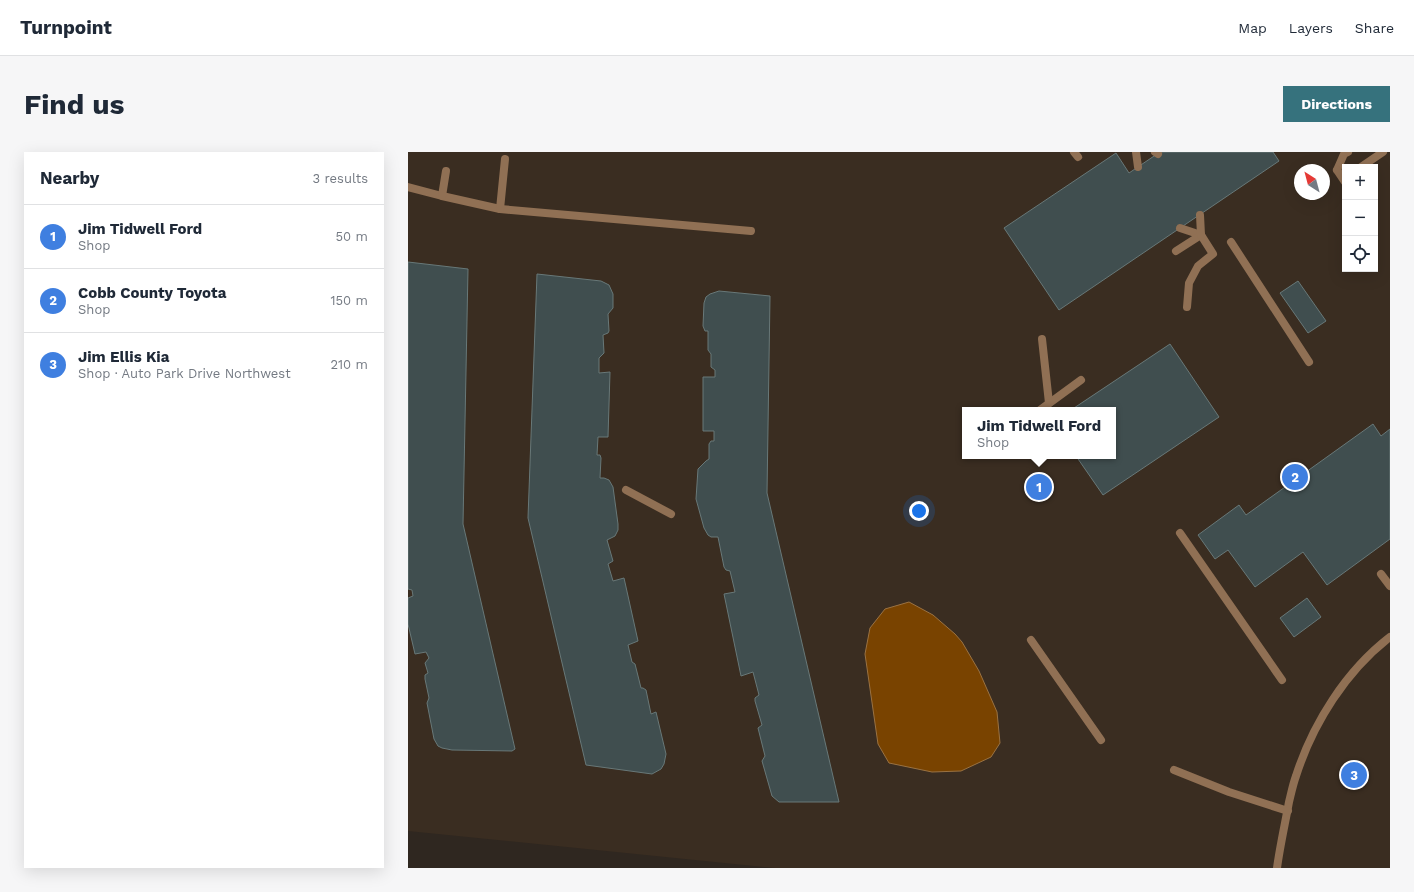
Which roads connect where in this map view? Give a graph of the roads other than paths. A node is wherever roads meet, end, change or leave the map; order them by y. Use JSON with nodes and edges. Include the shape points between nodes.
{"nodes":[{"id":1,"x":1136,"y":152,"type":"edge"},
{"id":2,"x":1348,"y":152,"type":"edge"},
{"id":3,"x":1384,"y":152,"type":"edge"},
{"id":4,"x":505,"y":158,"type":"dead end"},
{"id":5,"x":1366,"y":164,"type":"edge"},
{"id":6,"x":1138,"y":167,"type":"dead end"},
{"id":7,"x":446,"y":171,"type":"dead end"},
{"id":8,"x":1341,"y":171,"type":"edge"},
{"id":9,"x":408,"y":187,"type":"edge"},
{"id":10,"x":442,"y":196,"type":"junction"},
{"id":11,"x":500,"y":209,"type":"junction"},
{"id":12,"x":1200,"y":214,"type":"dead end"},
{"id":13,"x":1180,"y":228,"type":"dead end"},
{"id":14,"x":751,"y":231,"type":"dead end"},
{"id":15,"x":1201,"y":235,"type":"junction"},
{"id":16,"x":1231,"y":242,"type":"dead end"},
{"id":17,"x":1176,"y":251,"type":"dead end"},
{"id":18,"x":1187,"y":307,"type":"dead end"},
{"id":19,"x":1042,"y":339,"type":"dead end"},
{"id":20,"x":1309,"y":362,"type":"dead end"},
{"id":21,"x":1081,"y":380,"type":"dead end"},
{"id":22,"x":1049,"y":404,"type":"junction"},
{"id":23,"x":1044,"y":407,"type":"edge"},
{"id":24,"x":626,"y":490,"type":"dead end"},
{"id":25,"x":671,"y":514,"type":"dead end"},
{"id":26,"x":1180,"y":534,"type":"dead end"},
{"id":27,"x":1381,"y":574,"type":"dead end"},
{"id":28,"x":1390,"y":586,"type":"edge"},
{"id":29,"x":1390,"y":637,"type":"edge"},
{"id":30,"x":1031,"y":640,"type":"dead end"},
{"id":31,"x":1282,"y":680,"type":"dead end"},
{"id":32,"x":1101,"y":740,"type":"dead end"},
{"id":33,"x":1174,"y":770,"type":"dead end"},
{"id":34,"x":1288,"y":811,"type":"junction"},
{"id":35,"x":1277,"y":868,"type":"edge"}],
"edges":[{"from":1,"to":6,"type":"street"},
{"from":2,"to":8,"type":"street","via":[[1344,154]]},
{"from":3,"to":5,"type":"street"},
{"from":4,"to":11,"type":"street"},
{"from":7,"to":10,"type":"street"},
{"from":9,"to":10,"type":"street"},
{"from":10,"to":11,"type":"street"},
{"from":11,"to":14,"type":"street"},
{"from":12,"to":15,"type":"street"},
{"from":13,"to":15,"type":"street"},
{"from":15,"to":17,"type":"street"},
{"from":15,"to":18,"type":"street","via":[[1213,254],[1198,266],[1189,283]]},
{"from":16,"to":20,"type":"street"},
{"from":19,"to":22,"type":"street"},
{"from":21,"to":22,"type":"street"},
{"from":22,"to":23,"type":"street"},
{"from":24,"to":25,"type":"street"},
{"from":26,"to":31,"type":"street"},
{"from":27,"to":28,"type":"street"},
{"from":29,"to":34,"type":"street","via":[[1361,664],[1316,727],[1295,777]]},
{"from":30,"to":32,"type":"street"},
{"from":33,"to":34,"type":"street","via":[[1229,792]]},
{"from":34,"to":35,"type":"street"}]}
